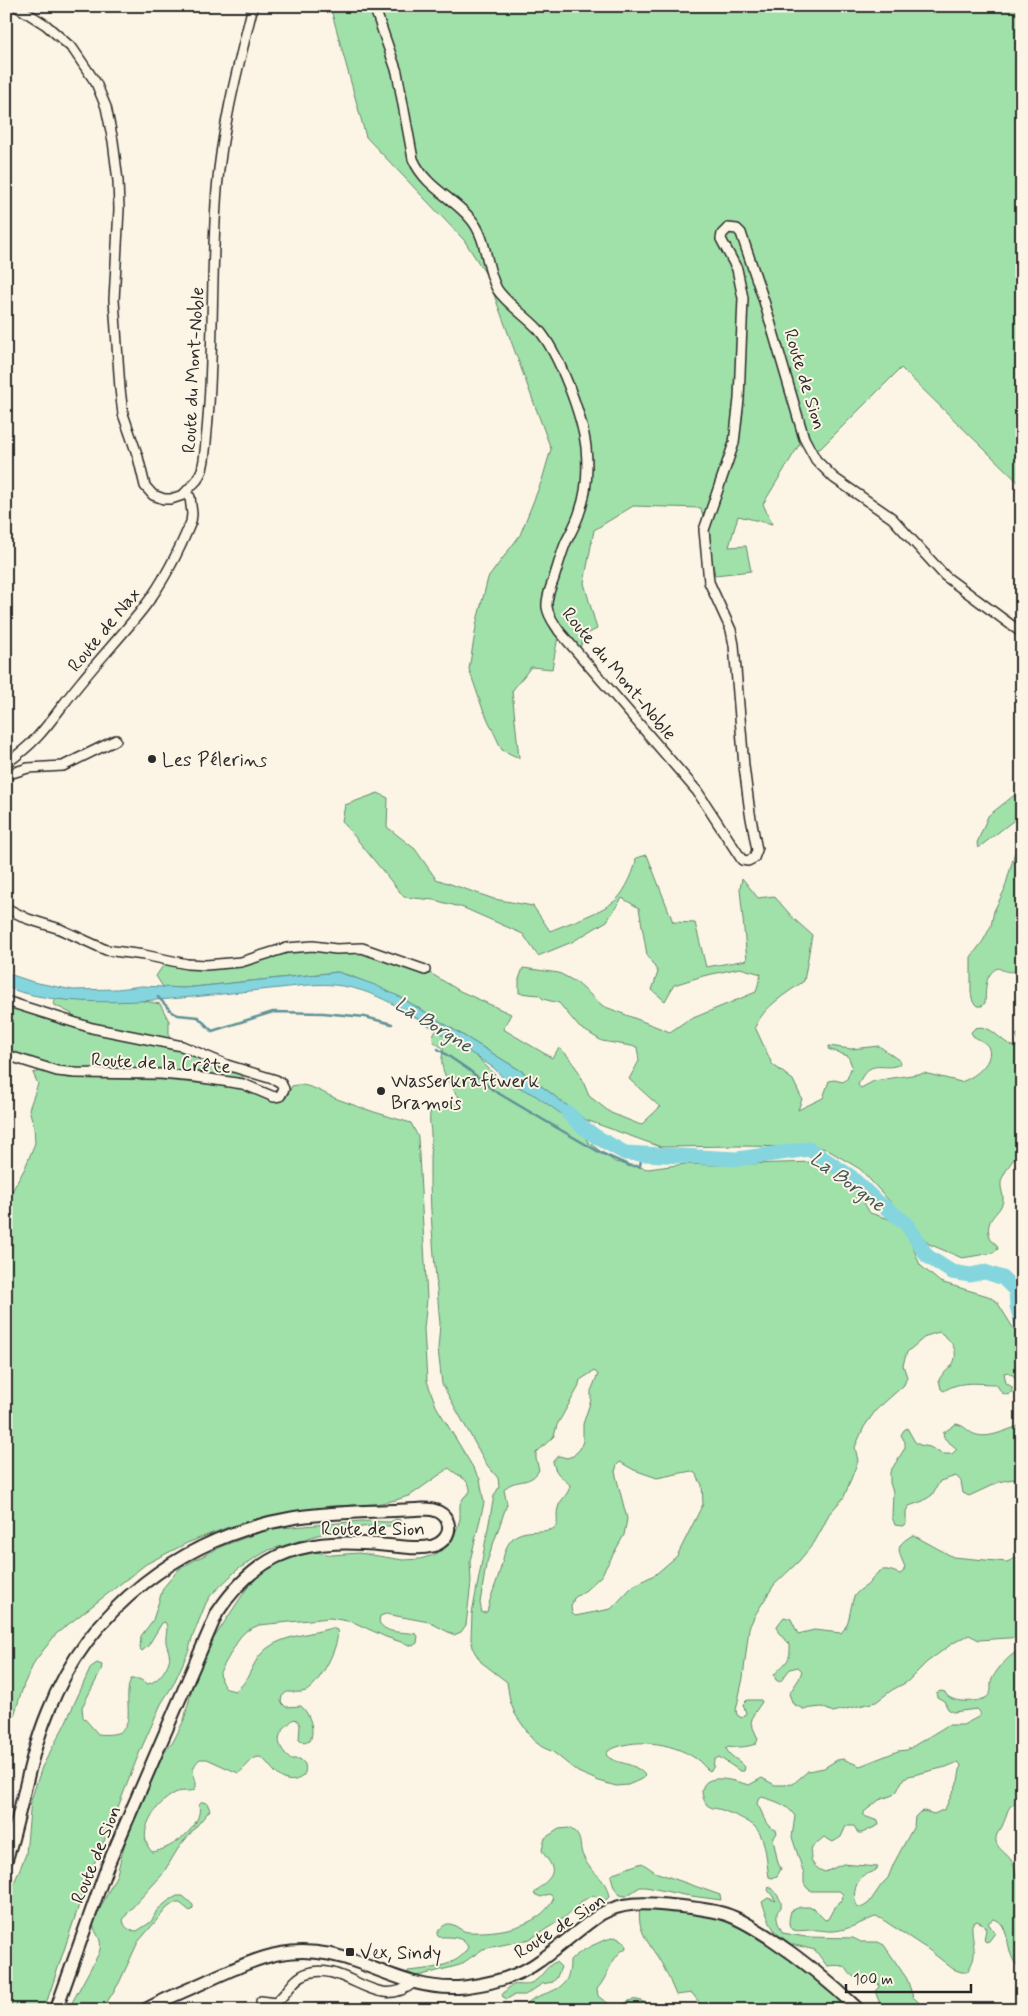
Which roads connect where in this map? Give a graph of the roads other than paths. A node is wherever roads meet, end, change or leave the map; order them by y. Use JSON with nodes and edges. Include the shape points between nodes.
{"nodes":[{"id":1,"x":16,"y":6,"type":"edge"},
{"id":2,"x":253,"y":6,"type":"edge"},
{"id":3,"x":374,"y":6,"type":"edge"},
{"id":4,"x":740,"y":399,"type":"joint"},
{"id":5,"x":190,"y":497,"type":"dead end"},
{"id":6,"x":1022,"y":633,"type":"edge"},
{"id":7,"x":116,"y":740,"type":"dead end"},
{"id":8,"x":6,"y":763,"type":"edge"},
{"id":9,"x":6,"y":775,"type":"edge"},
{"id":10,"x":6,"y":908,"type":"edge"},
{"id":11,"x":425,"y":970,"type":"dead end"},
{"id":12,"x":6,"y":1001,"type":"edge"},
{"id":13,"x":6,"y":1055,"type":"edge"},
{"id":14,"x":6,"y":1861,"type":"edge"},
{"id":15,"x":413,"y":1983,"type":"junction"},
{"id":16,"x":261,"y":2001,"type":"dead end"},
{"id":17,"x":56,"y":2010,"type":"edge"},
{"id":18,"x":145,"y":2010,"type":"edge"},
{"id":19,"x":859,"y":2010,"type":"edge"}],
"edges":[{"from":1,"to":2,"type":"street","name":"Route du Mont-Noble","via":[[46,24],[73,49],[92,76],[106,107],[118,181],[114,300],[122,409],[145,486],[158,498],[171,499],[183,495],[193,486],[204,460],[220,163],[227,114]]},
{"from":3,"to":4,"type":"street","name":"Route du Mont-Noble","via":[[398,72],[418,169],[475,225],[497,289],[548,342],[582,425],[586,447],[585,492],[548,596],[550,617],[698,791],[736,853],[748,861],[754,858],[757,850],[744,766],[734,645],[728,622],[709,582],[704,530],[734,442]]},
{"from":4,"to":6,"type":"street","name":"Route de Sion","via":[[743,298],[737,270],[721,239],[728,228],[741,233],[804,438],[816,460],[834,478],[892,518],[945,576]]},
{"from":5,"to":8,"type":"street","name":"Route de Nax","via":[[191,522],[152,596],[78,684],[49,726],[28,748]]},
{"from":7,"to":9,"type":"street","via":[[63,766],[28,768]]},
{"from":10,"to":11,"type":"street","via":[[106,950],[187,964],[241,962],[286,948],[313,946],[362,948]]},
{"from":12,"to":13,"type":"street","name":"Route de la Crête","via":[[92,1028],[182,1046],[227,1065],[276,1080],[284,1089],[280,1096],[274,1097],[243,1084],[196,1077],[76,1074]]},
{"from":14,"to":17,"type":"main road","name":"Route de Sion","via":[[48,1711],[72,1663],[89,1639],[139,1586],[164,1567],[206,1544],[258,1525],[314,1516],[430,1509],[441,1513],[448,1522],[449,1531],[440,1542],[429,1546],[306,1546],[257,1569],[227,1598],[216,1613],[106,1867]]},
{"from":15,"to":16,"type":"street","via":[[399,1992],[384,1992],[338,1974],[312,1972],[297,1978],[274,2003]]},
{"from":15,"to":18,"type":"main road","name":"Route de Sion","via":[[334,1955],[289,1951],[248,1962]]},
{"from":15,"to":19,"type":"main road","name":"Route de Sion","via":[[463,1987],[508,1977],[541,1960],[608,1911],[627,1904],[650,1904],[711,1910],[741,1920],[804,1961]]}]}
